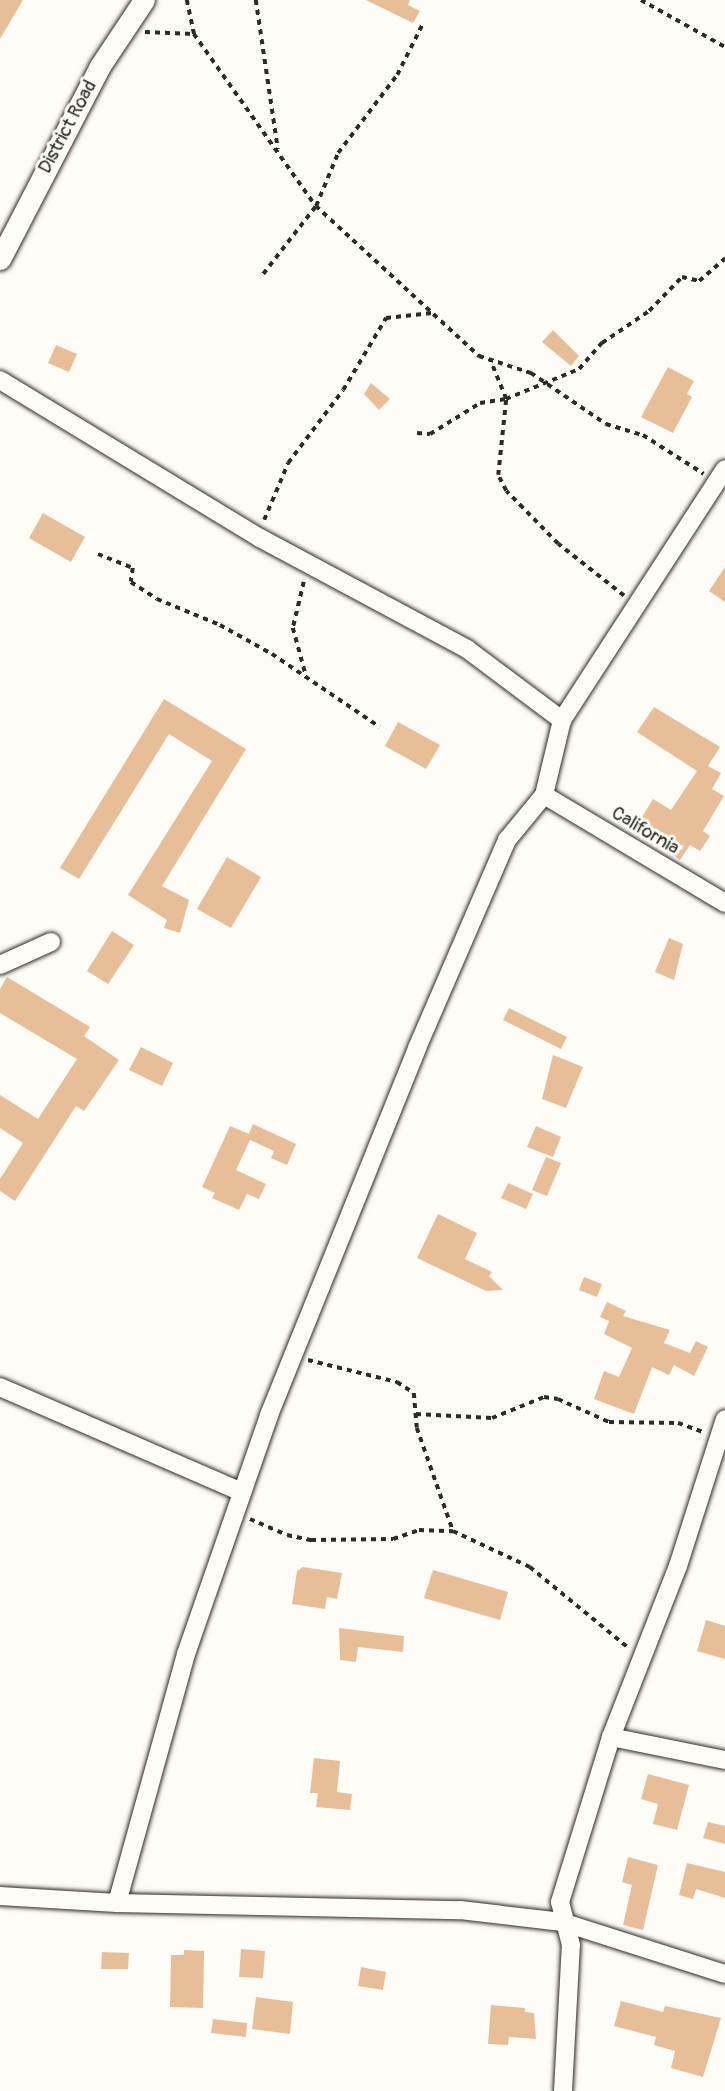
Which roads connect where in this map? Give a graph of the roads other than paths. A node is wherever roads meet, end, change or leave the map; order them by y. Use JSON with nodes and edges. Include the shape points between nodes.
{"nodes":[{"id":1,"x":144,"y":0,"type":"edge"},
{"id":2,"x":0,"y":259,"type":"edge"},
{"id":3,"x":0,"y":380,"type":"edge"},
{"id":4,"x":721,"y":477,"type":"edge"},
{"id":5,"x":562,"y":720,"type":"junction"},
{"id":6,"x":544,"y":794,"type":"junction"},
{"id":7,"x":725,"y":903,"type":"edge"},
{"id":8,"x":51,"y":942,"type":"dead end"},
{"id":9,"x":0,"y":965,"type":"edge"},
{"id":10,"x":0,"y":1387,"type":"edge"},
{"id":11,"x":725,"y":1419,"type":"edge"},
{"id":12,"x":242,"y":1492,"type":"junction"},
{"id":13,"x":611,"y":1737,"type":"junction"},
{"id":14,"x":725,"y":1760,"type":"edge"},
{"id":15,"x":0,"y":1896,"type":"edge"},
{"id":16,"x":117,"y":1903,"type":"junction"},
{"id":17,"x":562,"y":1922,"type":"junction"},
{"id":18,"x":725,"y":1974,"type":"edge"},
{"id":19,"x":563,"y":2091,"type":"edge"}],
"edges":[{"from":1,"to":2,"type":"street","name":"District Road","via":[[100,66]]},
{"from":3,"to":5,"type":"street","via":[[260,538],[467,649]]},
{"from":4,"to":5,"type":"street"},
{"from":5,"to":6,"type":"street"},
{"from":6,"to":7,"type":"street","name":"California"},
{"from":6,"to":12,"type":"street","via":[[507,840],[293,1355]]},
{"from":8,"to":9,"type":"street"},
{"from":10,"to":12,"type":"street"},
{"from":11,"to":13,"type":"street","via":[[678,1566]]},
{"from":12,"to":16,"type":"street","via":[[186,1654]]},
{"from":13,"to":14,"type":"street"},
{"from":13,"to":17,"type":"street","via":[[560,1902]]},
{"from":15,"to":16,"type":"street"},
{"from":16,"to":17,"type":"street","via":[[460,1910]]},
{"from":17,"to":18,"type":"street"},
{"from":17,"to":19,"type":"street","via":[[571,1945]]}]}
